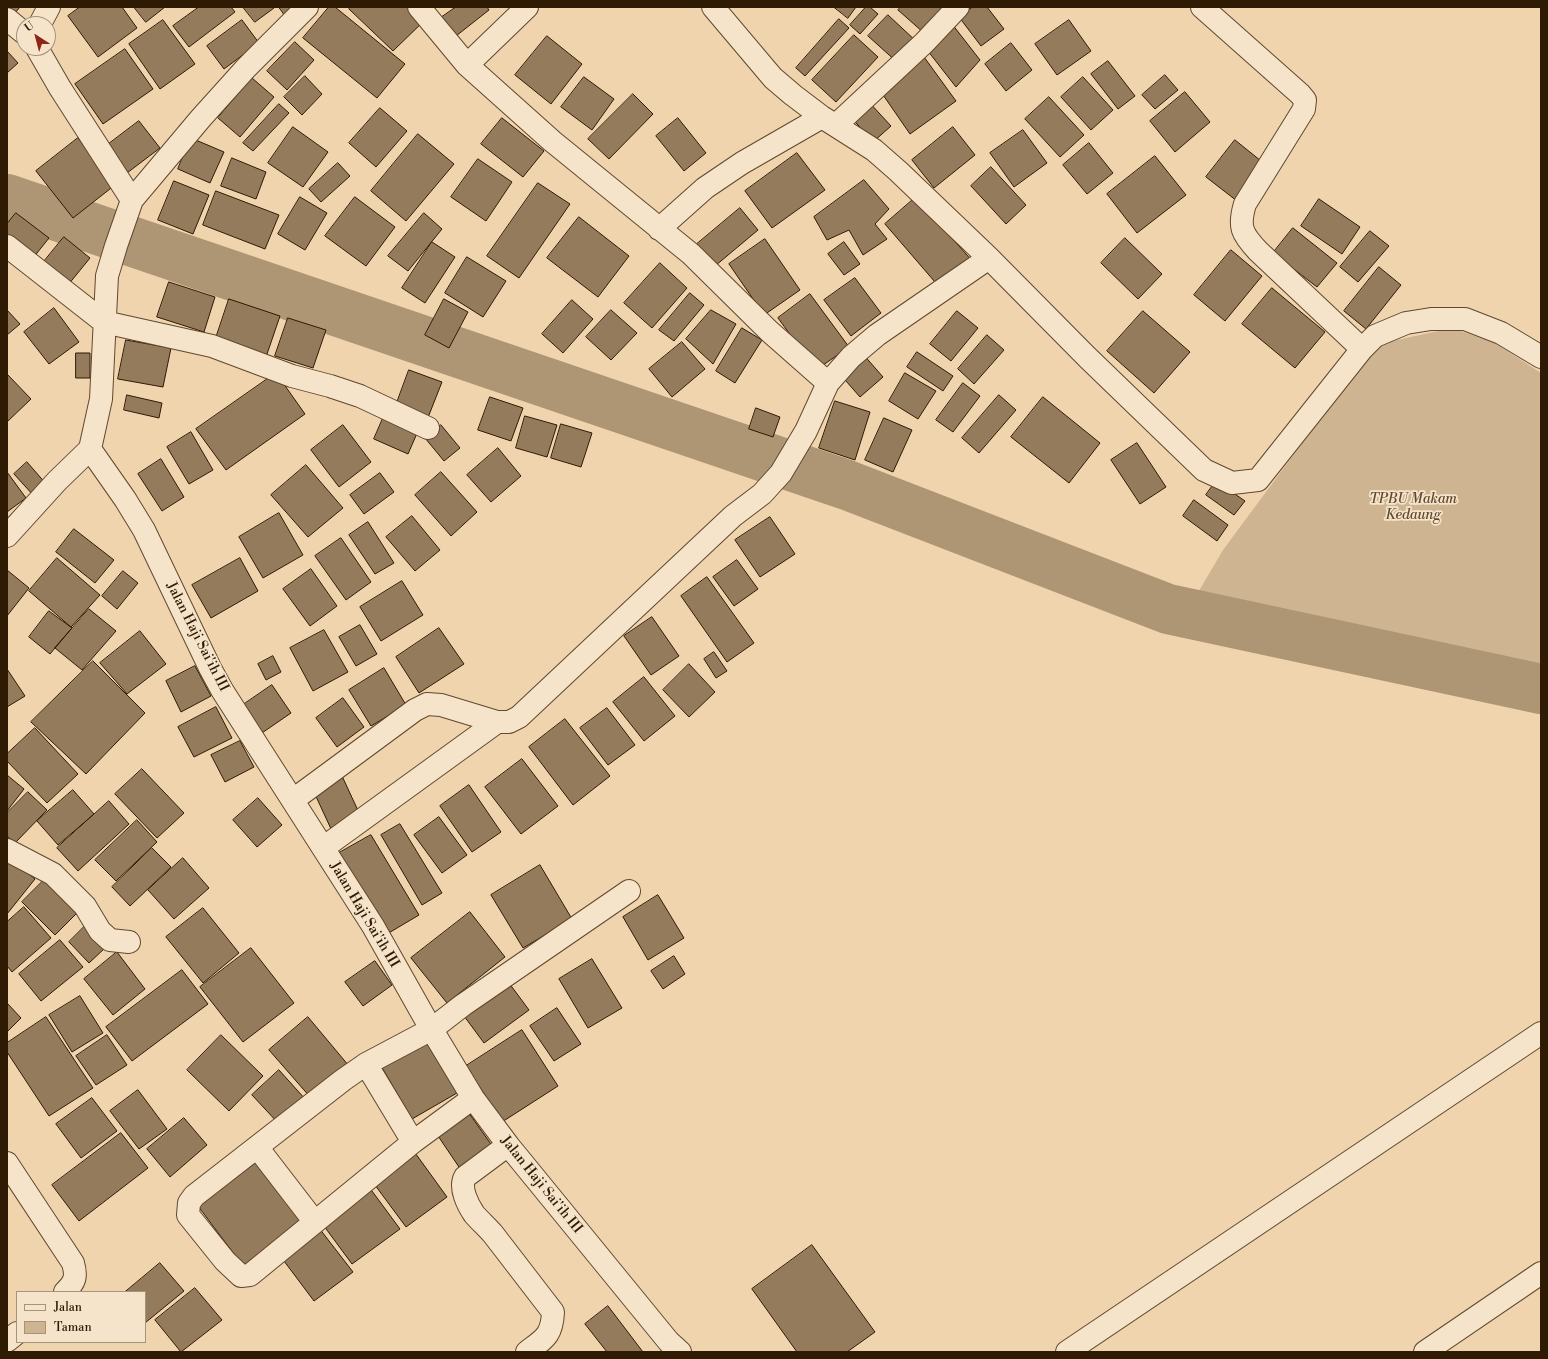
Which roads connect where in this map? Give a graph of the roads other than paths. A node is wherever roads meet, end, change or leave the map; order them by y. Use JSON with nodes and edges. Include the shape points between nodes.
{"nodes":[{"id":1,"x":49,"y":7,"type":"edge"},
{"id":2,"x":306,"y":7,"type":"edge"},
{"id":3,"x":419,"y":7,"type":"edge"},
{"id":4,"x":527,"y":7,"type":"edge"},
{"id":5,"x":713,"y":7,"type":"edge"},
{"id":6,"x":958,"y":7,"type":"edge"},
{"id":7,"x":1202,"y":7,"type":"edge"},
{"id":8,"x":44,"y":16,"type":"edge"},
{"id":9,"x":7,"y":19,"type":"edge"},
{"id":10,"x":16,"y":26,"type":"edge"},
{"id":11,"x":42,"y":56,"type":"edge"},
{"id":12,"x":467,"y":65,"type":"junction"},
{"id":13,"x":829,"y":121,"type":"junction"},
{"id":14,"x":130,"y":207,"type":"junction"},
{"id":15,"x":660,"y":229,"type":"junction"},
{"id":16,"x":7,"y":246,"type":"edge"},
{"id":17,"x":989,"y":258,"type":"junction"},
{"id":18,"x":104,"y":322,"type":"junction"},
{"id":19,"x":1362,"y":349,"type":"junction"},
{"id":20,"x":1541,"y":358,"type":"edge"},
{"id":21,"x":828,"y":383,"type":"junction"},
{"id":22,"x":428,"y":428,"type":"dead end"},
{"id":23,"x":90,"y":449,"type":"junction"},
{"id":24,"x":7,"y":536,"type":"edge"},
{"id":25,"x":497,"y":722,"type":"junction"},
{"id":26,"x":293,"y":800,"type":"junction"},
{"id":27,"x":323,"y":848,"type":"junction"},
{"id":28,"x":7,"y":850,"type":"edge"},
{"id":29,"x":629,"y":891,"type":"dead end"},
{"id":30,"x":129,"y":942,"type":"dead end"},
{"id":31,"x":432,"y":1029,"type":"junction"},
{"id":32,"x":1541,"y":1033,"type":"edge"},
{"id":33,"x":366,"y":1064,"type":"junction"},
{"id":34,"x":473,"y":1098,"type":"junction"},
{"id":35,"x":413,"y":1142,"type":"junction"},
{"id":36,"x":508,"y":1145,"type":"junction"},
{"id":37,"x":257,"y":1147,"type":"junction"},
{"id":38,"x":7,"y":1163,"type":"edge"},
{"id":39,"x":314,"y":1221,"type":"junction"},
{"id":40,"x":1541,"y":1273,"type":"edge"},
{"id":41,"x":66,"y":1291,"type":"edge"},
{"id":42,"x":16,"y":1334,"type":"edge"},
{"id":43,"x":7,"y":1341,"type":"edge"},
{"id":44,"x":527,"y":1352,"type":"edge"},
{"id":45,"x":680,"y":1352,"type":"edge"},
{"id":46,"x":1067,"y":1352,"type":"edge"},
{"id":47,"x":1425,"y":1352,"type":"edge"}],
"edges":[{"from":1,"to":8,"type":"street"},
{"from":2,"to":14,"type":"street","via":[[201,118]]},
{"from":3,"to":12,"type":"street"},
{"from":4,"to":12,"type":"street"},
{"from":5,"to":13,"type":"street","via":[[773,78]]},
{"from":6,"to":13,"type":"street","via":[[924,43]]},
{"from":7,"to":19,"type":"street","via":[[1305,100],[1304,109],[1245,204],[1241,217],[1246,238]]},
{"from":9,"to":10,"type":"street"},
{"from":11,"to":14,"type":"street"},
{"from":12,"to":15,"type":"street","via":[[552,141]]},
{"from":13,"to":15,"type":"street","via":[[742,163],[705,188]]},
{"from":13,"to":17,"type":"street","via":[[874,150]]},
{"from":14,"to":18,"type":"street","via":[[107,276]]},
{"from":15,"to":21,"type":"street","via":[[691,254]]},
{"from":16,"to":18,"type":"street"},
{"from":17,"to":19,"type":"street","via":[[1204,470],[1232,483],[1258,480]]},
{"from":17,"to":21,"type":"street","via":[[877,335],[851,357]]},
{"from":18,"to":22,"type":"street","via":[[212,346],[292,376],[360,396]]},
{"from":18,"to":23,"type":"street","via":[[100,399]]},
{"from":19,"to":20,"type":"street","via":[[1375,336],[1406,323],[1431,318],[1465,320],[1501,333]]},
{"from":21,"to":25,"type":"street","via":[[794,454],[762,494],[732,516],[519,717],[509,722]]},
{"from":23,"to":24,"type":"street"},
{"from":23,"to":26,"type":"street","name":"Jalan Haji Sai'ih III","via":[[144,530],[222,690]]},
{"from":25,"to":26,"type":"street","via":[[441,704],[427,704],[414,710]]},
{"from":25,"to":27,"type":"street"},
{"from":26,"to":27,"type":"street","name":"Jalan Haji Sai'ih III"},
{"from":27,"to":31,"type":"street","name":"Jalan Haji Sai'ih III","via":[[373,926]]},
{"from":28,"to":30,"type":"street","via":[[53,874],[85,906],[100,931],[110,940]]},
{"from":29,"to":31,"type":"street","via":[[463,1004]]},
{"from":31,"to":33,"type":"street"},
{"from":31,"to":34,"type":"street","name":"Jalan Haji Sai'ih III"},
{"from":32,"to":46,"type":"street"},
{"from":33,"to":35,"type":"street"},
{"from":33,"to":37,"type":"street"},
{"from":34,"to":35,"type":"street"},
{"from":34,"to":36,"type":"street","name":"Jalan Haji Sai'ih III"},
{"from":35,"to":39,"type":"street"},
{"from":36,"to":44,"type":"street","via":[[464,1177],[462,1188],[474,1214],[491,1231],[553,1312],[550,1332]]},
{"from":36,"to":45,"type":"street","name":"Jalan Haji Sai'ih III","via":[[669,1342]]},
{"from":37,"to":39,"type":"street"},
{"from":37,"to":39,"type":"street","via":[[194,1196],[189,1203],[188,1215],[224,1261],[240,1276],[250,1275]]},
{"from":38,"to":41,"type":"street","via":[[73,1263],[76,1273],[73,1283]]},
{"from":40,"to":47,"type":"street"},
{"from":42,"to":43,"type":"street"}]}
